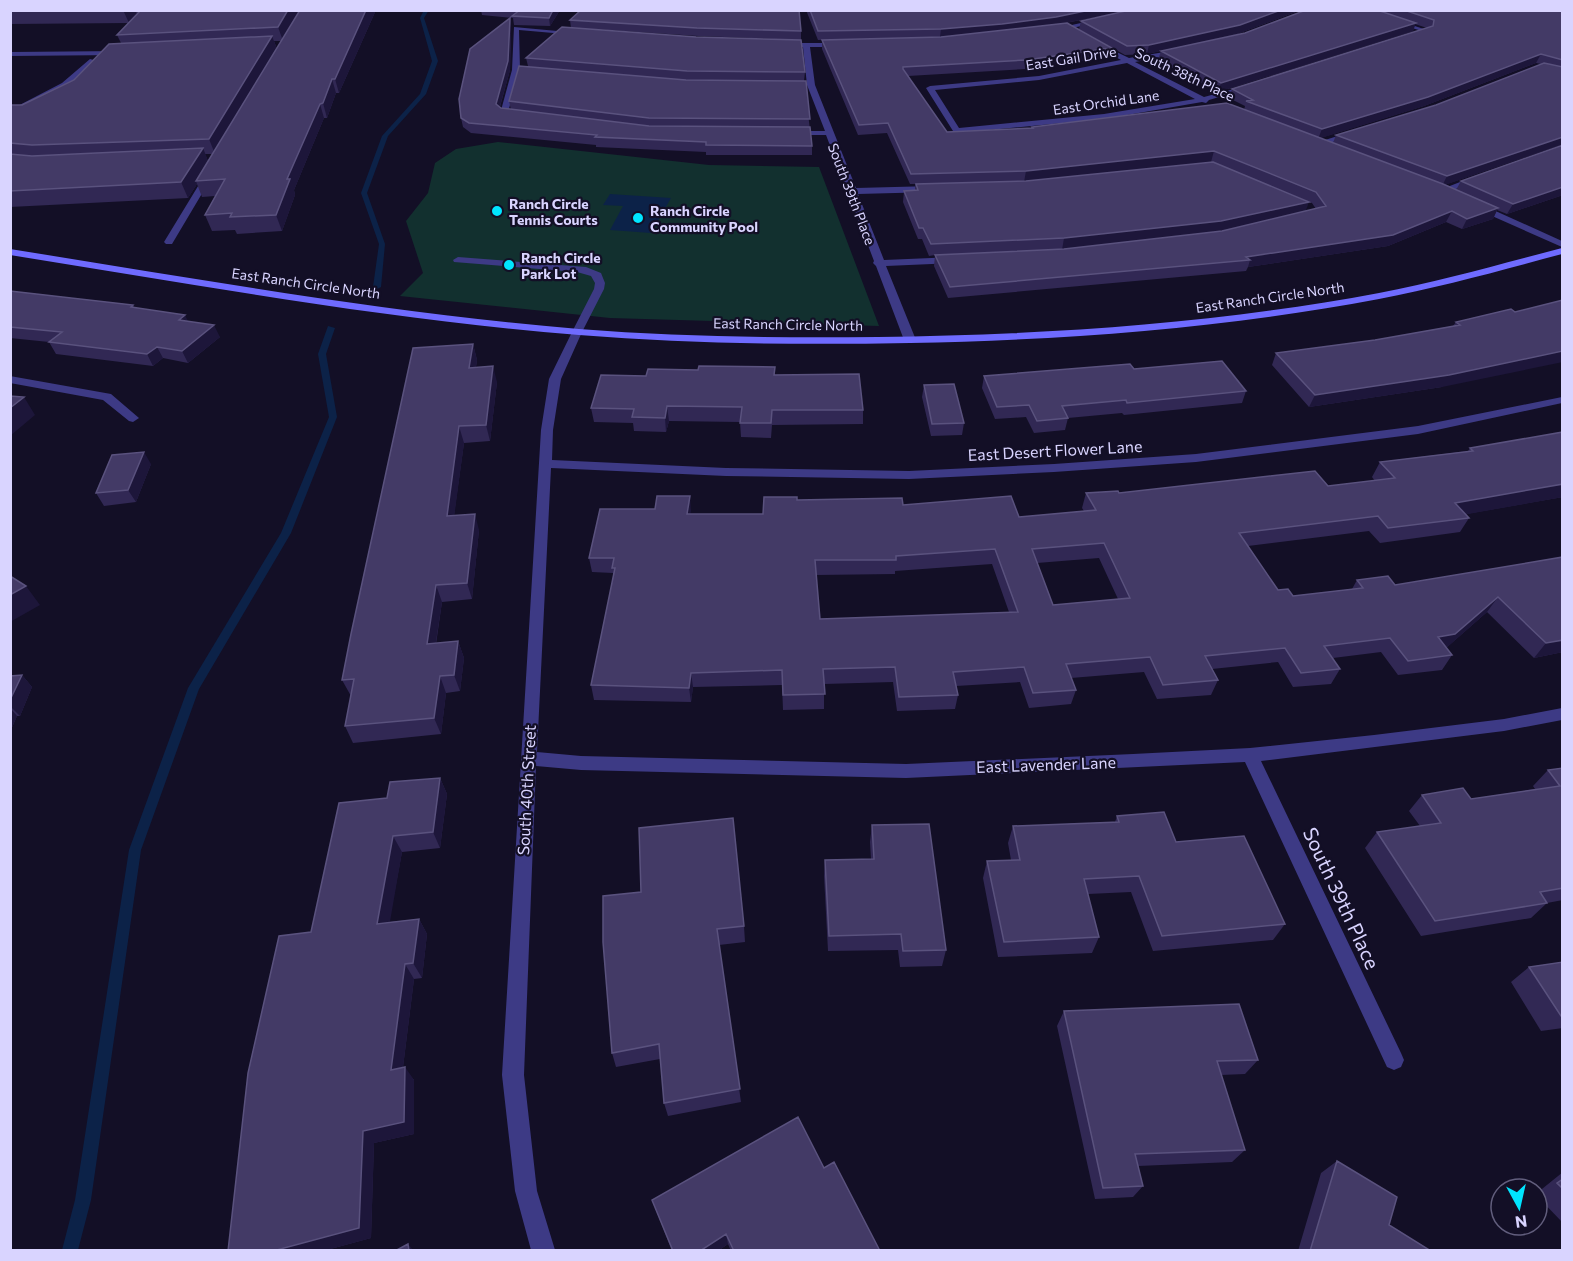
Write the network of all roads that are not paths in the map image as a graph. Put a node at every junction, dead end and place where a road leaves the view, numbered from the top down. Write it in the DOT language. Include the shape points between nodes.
graph roads {
  1 [pos="1357,10"];
  2 [pos="1112,19"];
  3 [pos="1066,27"];
  4 [pos="1045,31"];
  5 [pos="1077,33"];
  6 [pos="584,34"];
  7 [pos="1416,35"];
  8 [pos="1087,39"];
  9 [pos="770,44"];
  10 [pos="806,45"];
  11 [pos="848,45"];
  12 [pos="1184,50"];
  13 [pos="123,53"];
  14 [pos="10,54"];
  15 [pos="99,54"];
  16 [pos="1128,62"];
  17 [pos="516,70"];
  18 [pos="527,71"];
  19 [pos="1261,83"];
  20 [pos="800,84"];
  21 [pos="811,85"];
  22 [pos="1205,101"];
  23 [pos="1216,105"];
  24 [pos="10,113"];
  25 [pos="526,117"];
  26 [pos="1361,130"];
  27 [pos="957,131"];
  28 [pos="781,133"];
  29 [pos="829,133"];
  30 [pos="1305,140"];
  31 [pos="1316,144"];
  32 [pos="1327,148"];
  33 [pos="214,168"];
  34 [pos="1485,176"];
  35 [pos="1432,187"];
  36 [pos="944,189"];
  37 [pos="852,191"];
  38 [pos="1442,191"];
  39 [pos="1453,196"];
  40 [pos="1464,201"];
  41 [pos="170,242"];
  42 [pos="1563,244"];
  43 [pos="1563,251"];
  44 [pos="10,252"];
  45 [pos="970,259"];
  46 [pos="458,260"];
  47 [pos="878,263"];
  48 [pos="577,332"];
  49 [pos="910,340"];
  50 [pos="10,379"];
  51 [pos="1563,400"];
  52 [pos="133,417"];
  53 [pos="545,464"];
  54 [pos="1563,714"];
  55 [pos="1250,755"];
  56 [pos="528,758"];
  57 [pos="1394,1060"];
  58 [pos="543,1251"];
  1 -- 7 [label="street" via="1427,32"];
  2 -- 3 [label="street"];
  3 -- 4 [label="street"];
  3 -- 5 [label="street"];
  6 -- 17 [label="street" via="516,28"];
  8 -- 16 [label="street, South 38th Place"];
  9 -- 10 [label="street"];
  10 -- 11 [label="street"];
  10 -- 21 [label="street, South 39th Place"];
  12 -- 16 [label="street, East Gail Drive"];
  13 -- 15 [label="street"];
  14 -- 15 [label="street"];
  15 -- 24 [label="street" via="84,71 55,92"];
  16 -- 22 [label="street, South 38th Place"];
  16 -- 27 [label="street, East Gail Drive" via="1039,78 930,88"];
  17 -- 18 [label="street"];
  17 -- 25 [label="street" via="504,114"];
  19 -- 22 [label="street, East Orchid Lane"];
  20 -- 21 [label="street"];
  21 -- 29 [label="street, South 39th Place"];
  22 -- 23 [label="street, South 38th Place"];
  22 -- 27 [label="street, East Orchid Lane" via="1084,120"];
  26 -- 31 [label="street"];
  28 -- 29 [label="street"];
  29 -- 37 [label="street, South 39th Place"];
  30 -- 31 [label="street"];
  31 -- 32 [label="street"];
  33 -- 41 [label="street"];
  34 -- 38 [label="street"];
  35 -- 38 [label="street"];
  36 -- 37 [label="street"];
  37 -- 47 [label="street, South 39th Place"];
  38 -- 39 [label="street"];
  40 -- 42 [label="street"];
  43 -- 49 [label="street, East Ranch Circle North" via="1414,289 1290,310 1154,327"];
  44 -- 48 [label="street, East Ranch Circle North" via="316,300"];
  45 -- 47 [label="street"];
  46 -- 48 [label="street, South 40th Street" via="594,272 601,287"];
  47 -- 49 [label="street, South 39th Place"];
  48 -- 49 [label="street, East Ranch Circle North" via="754,340"];
  48 -- 53 [label="street, South 40th Street" via="555,379"];
  50 -- 52 [label="street" via="107,397"];
  51 -- 53 [label="street, East Desert Flower Lane" via="1418,430 1196,458 1054,468 909,475"];
  53 -- 56 [label="street, South 40th Street"];
  54 -- 55 [label="street, East Lavender Lane" via="1504,725"];
  55 -- 56 [label="street, East Lavender Lane" via="906,771 592,764"];
  55 -- 57 [label="street, South 39th Place"];
  56 -- 58 [label="street, South 40th Street" via="513,1075 526,1191"];
}
